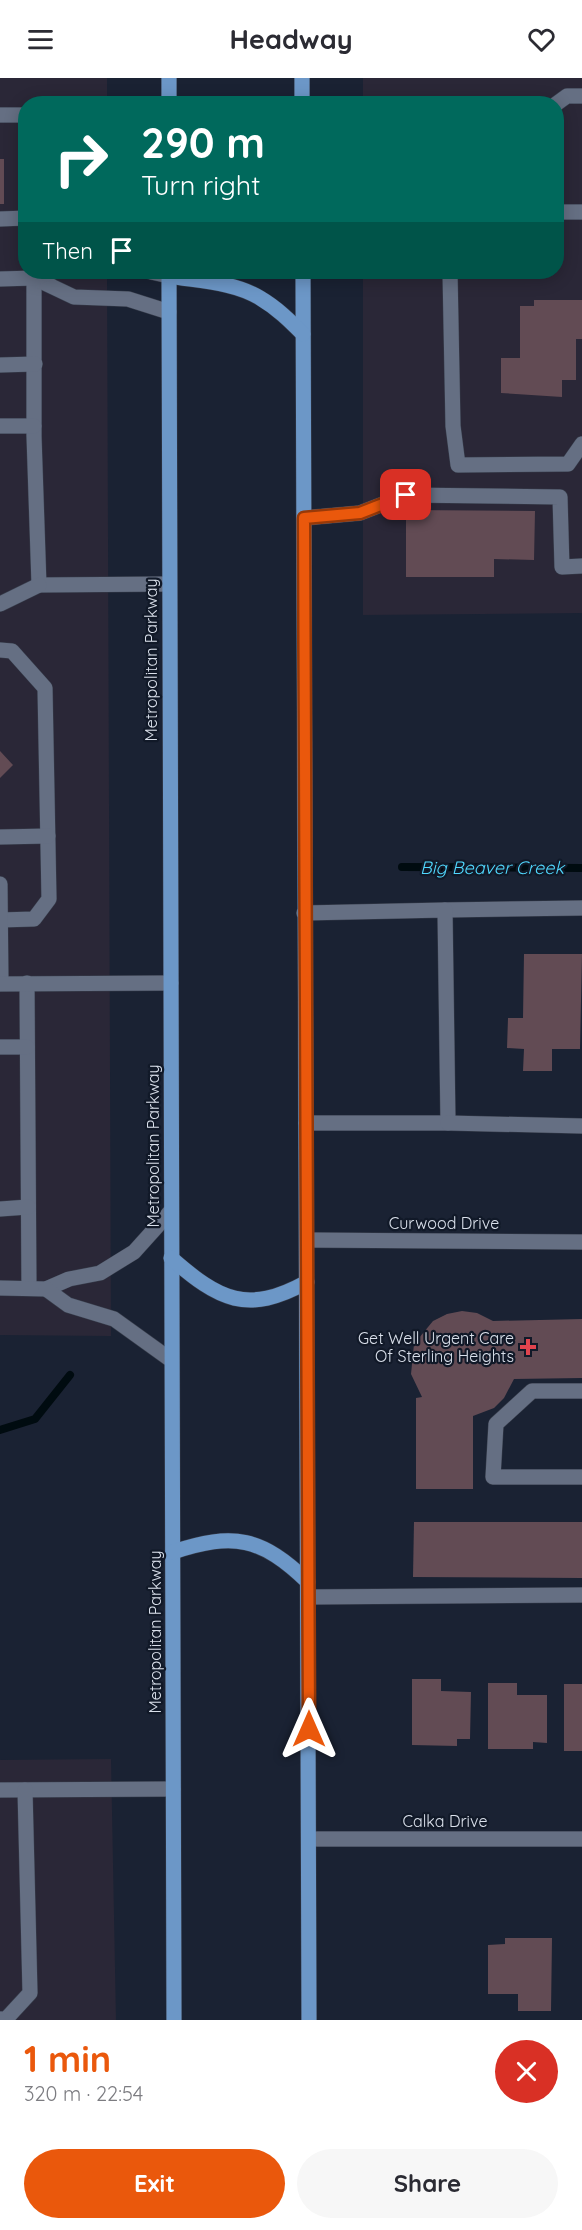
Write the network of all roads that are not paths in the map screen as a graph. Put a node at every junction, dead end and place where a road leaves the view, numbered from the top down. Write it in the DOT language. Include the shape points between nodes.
graph roads {
  1 [pos="169,78"];
  2 [pos="302,78"];
  3 [pos="169,96"];
  4 [pos="302,96"];
  5 [pos="582,96"];
  6 [pos="564,98"];
  7 [pos="0,115"];
  8 [pos="18,115"];
  9 [pos="564,212"];
  10 [pos="582,212"];
  11 [pos="18,218"];
  12 [pos="0,219"];
  13 [pos="18,277"];
  14 [pos="0,279"];
  15 [pos="34,279"];
  16 [pos="41,279"];
  17 [pos="169,279"];
  18 [pos="193,279"];
  19 [pos="303,279"];
  20 [pos="450,279"];
  21 [pos="169,312"];
  22 [pos="303,334"];
  23 [pos="35,364"];
  24 [pos="0,365"];
  25 [pos="0,426"];
  26 [pos="34,426"];
  27 [pos="582,444"];
  28 [pos="304,518"];
  29 [pos="582,566"];
  30 [pos="169,584"];
  31 [pos="39,585"];
  32 [pos="0,604"];
  33 [pos="0,651"];
  34 [pos="48,836"];
  35 [pos="0,837"];
  36 [pos="0,884"];
  37 [pos="582,908"];
  38 [pos="446,910"];
  39 [pos="304,913"];
  40 [pos="0,920"];
  41 [pos="1,983"];
  42 [pos="27,983"];
  43 [pos="171,983"];
  44 [pos="0,1047"];
  45 [pos="27,1047"];
  46 [pos="306,1123"];
  47 [pos="448,1123"];
  48 [pos="582,1126"];
  49 [pos="28,1207"];
  50 [pos="0,1209"];
  51 [pos="170,1212"];
  52 [pos="307,1240"];
  53 [pos="582,1242"];
  54 [pos="171,1258"];
  55 [pos="307,1282"];
  56 [pos="0,1288"];
  57 [pos="28,1288"];
  58 [pos="46,1289"];
  59 [pos="171,1360"];
  60 [pos="582,1391"];
  61 [pos="582,1477"];
  62 [pos="173,1552"];
  63 [pos="308,1589"];
  64 [pos="582,1595"];
  65 [pos="0,1790"];
  66 [pos="25,1790"];
  67 [pos="173,1790"];
  68 [pos="309,1839"];
  69 [pos="582,1839"];
  70 [pos="0,2019"];
  71 [pos="174,2020"];
  72 [pos="309,2020"];
  1 -- 3 [label="main road"];
  2 -- 4 [label="main road"];
  5 -- 6 [label="street"];
  7 -- 8 [label="street"];
  9 -- 10 [label="street"];
  11 -- 12 [label="street"];
  13 -- 14 [label="street"];
  15 -- 23 [label="street"];
  16 -- 21 [label="street" via="74,297 129,299"];
  17 -- 21 [label="main road, Metropolitan Parkway"];
  18 -- 22 [label="main road" via="259,297"];
  19 -- 22 [label="main road"];
  20 -- 27 [label="street" via="453,426 458,465 568,464"];
  21 -- 30 [label="main road, Metropolitan Parkway"];
  22 -- 28 [label="main road"];
  23 -- 24 [label="street"];
  23 -- 26 [label="street"];
  25 -- 26 [label="street"];
  26 -- 31 [label="street"];
  28 -- 29 [label="street" via="360,513 406,495 560,497 562,567"];
  28 -- 39 [label="main road"];
  30 -- 31 [label="street"];
  30 -- 43 [label="main road, Metropolitan Parkway"];
  31 -- 32 [label="street"];
  33 -- 34 [label="street" via="12,651 45,688"];
  34 -- 35 [label="street"];
  34 -- 40 [label="street" via="49,899 34,919"];
  36 -- 40 [label="street"];
  37 -- 38 [label="street"];
  38 -- 39 [label="street"];
  38 -- 47 [label="street"];
  39 -- 46 [label="main road"];
  40 -- 41 [label="street"];
  41 -- 42 [label="street"];
  42 -- 43 [label="street"];
  42 -- 45 [label="street"];
  43 -- 51 [label="main road, Metropolitan Parkway"];
  44 -- 45 [label="street"];
  45 -- 49 [label="street"];
  46 -- 47 [label="street"];
  46 -- 52 [label="main road"];
  47 -- 48 [label="street"];
  49 -- 50 [label="street"];
  49 -- 57 [label="street"];
  51 -- 54 [label="main road, Metropolitan Parkway"];
  51 -- 58 [label="street" via="134,1252 116,1265"];
  52 -- 53 [label="street, Curwood Drive"];
  52 -- 55 [label="main road"];
  54 -- 55 [label="main road" via="214,1291 239,1299 282,1296"];
  54 -- 59 [label="main road, Metropolitan Parkway"];
  55 -- 63 [label="main road"];
  56 -- 57 [label="street"];
  57 -- 58 [label="street"];
  58 -- 59 [label="street" via="68,1305 114,1318"];
  59 -- 62 [label="main road, Metropolitan Parkway"];
  60 -- 61 [label="street" via="532,1391 496,1424 493,1477"];
  62 -- 63 [label="main road" via="222,1539 246,1542 288,1563"];
  62 -- 67 [label="main road, Metropolitan Parkway"];
  63 -- 64 [label="street"];
  63 -- 68 [label="main road"];
  65 -- 66 [label="street"];
  66 -- 67 [label="street"];
  66 -- 70 [label="street" via="30,1993 6,2019"];
  67 -- 71 [label="main road, Metropolitan Parkway"];
  68 -- 69 [label="street, Calka Drive"];
  68 -- 72 [label="main road"];
}
